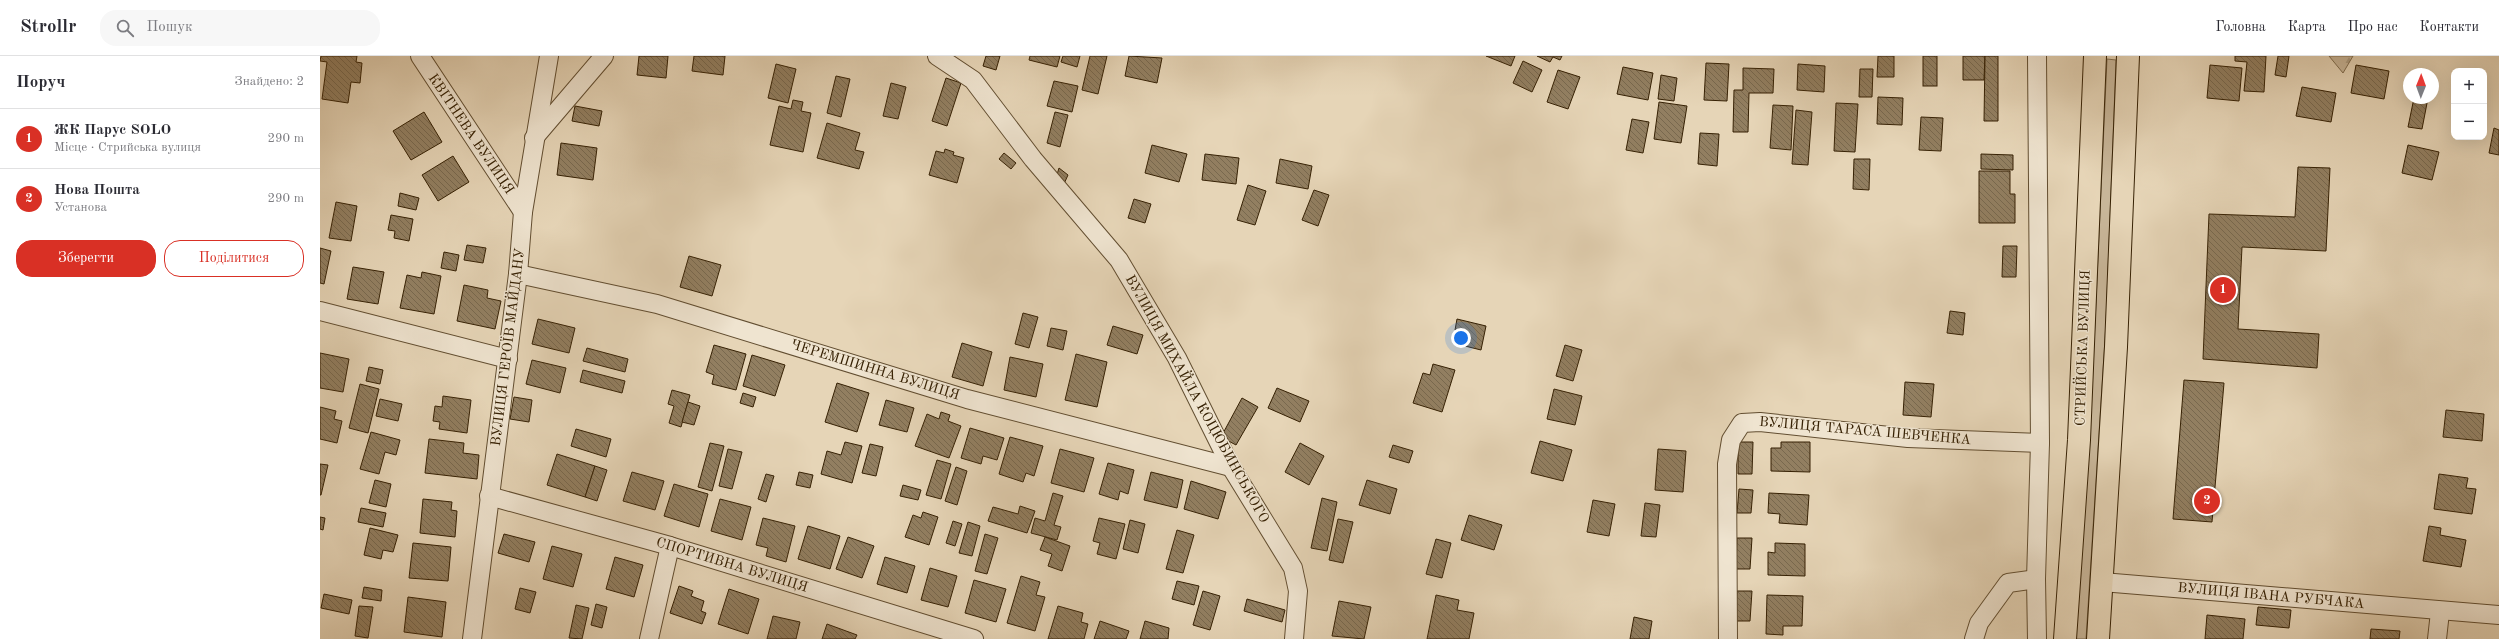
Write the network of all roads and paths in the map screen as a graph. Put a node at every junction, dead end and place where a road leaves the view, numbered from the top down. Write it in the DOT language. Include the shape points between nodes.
graph roads {
  1 [pos="420,56"];
  2 [pos="549,56"];
  3 [pos="604,56"];
  4 [pos="937,56"];
  5 [pos="2037,56"];
  6 [pos="2095,56"];
  7 [pos="2128,56"];
  8 [pos="534,138"];
  9 [pos="523,212"];
  10 [pos="518,274"];
  11 [pos="320,311"];
  12 [pos="508,358"];
  13 [pos="2040,444"];
  14 [pos="1231,467"];
  15 [pos="489,496"];
  16 [pos="670,546"];
  17 [pos="2036,579"];
  18 [pos="2102,582"];
  19 [pos="2440,612"];
  20 [pos="2499,615"];
  21 [pos="472,639"];
  22 [pos="649,639"];
  23 [pos="974,639"];
  24 [pos="1294,639"];
  25 [pos="1728,639"];
  26 [pos="1974,639"];
  27 [pos="2037,639"];
  28 [pos="2065,639"];
  29 [pos="2098,639"];
  30 [pos="2437,639"];
  1 -- 9 [label="street, КВІТНЕВА ВУЛИЦЯ"];
  2 -- 8 [label="street, ВУЛИЦЯ ГЕРОЇВ МАЙДАНУ"];
  3 -- 8 [label="street"];
  4 -- 14 [label="street, ВУЛИЦЯ МИХАЙЛА КОЦЮБИНСЬКОГО" via="973,80 1033,158 1119,260 1177,358"];
  5 -- 13 [label="street"];
  6 -- 28 [label="highway, СТРИЙСЬКА ВУЛИЦЯ" via="2079,440"];
  7 -- 18 [label="highway" via="2116,347"];
  8 -- 9 [label="street, ВУЛИЦЯ ГЕРОЇВ МАЙДАНУ"];
  9 -- 10 [label="street, ВУЛИЦЯ ГЕРОЇВ МАЙДАНУ"];
  10 -- 12 [label="street, ВУЛИЦЯ ГЕРОЇВ МАЙДАНУ"];
  10 -- 14 [label="street, ЧЕРЕМШИННА ВУЛИЦЯ" via="657,304 967,398"];
  11 -- 12 [label="street"];
  12 -- 15 [label="street, ВУЛИЦЯ ГЕРОЇВ МАЙДАНУ"];
  13 -- 17 [label="street"];
  13 -- 25 [label="street, ВУЛИЦЯ ТАРАСА ШЕВЧЕНКА" via="1908,438 1742,422 1731,440 1727,464"];
  14 -- 24 [label="street, ВУЛИЦЯ МИХАЙЛА КОЦЮБИНСЬКОГО" via="1293,568 1298,590"];
  15 -- 16 [label="street, СПОРТИВНА ВУЛИЦЯ"];
  15 -- 21 [label="street, ВУЛИЦЯ ГЕРОЇВ МАЙДАНУ"];
  16 -- 22 [label="street"];
  16 -- 23 [label="street, СПОРТИВНА ВУЛИЦЯ"];
  17 -- 26 [label="street" via="2008,583 1979,623"];
  17 -- 27 [label="street"];
  18 -- 19 [label="street, ВУЛИЦЯ ІВАНА РУБЧАКА" via="2152,584"];
  18 -- 29 [label="highway"];
  19 -- 20 [label="street, ВУЛИЦЯ ІВАНА РУБЧАКА"];
  19 -- 30 [label="street"];
}
